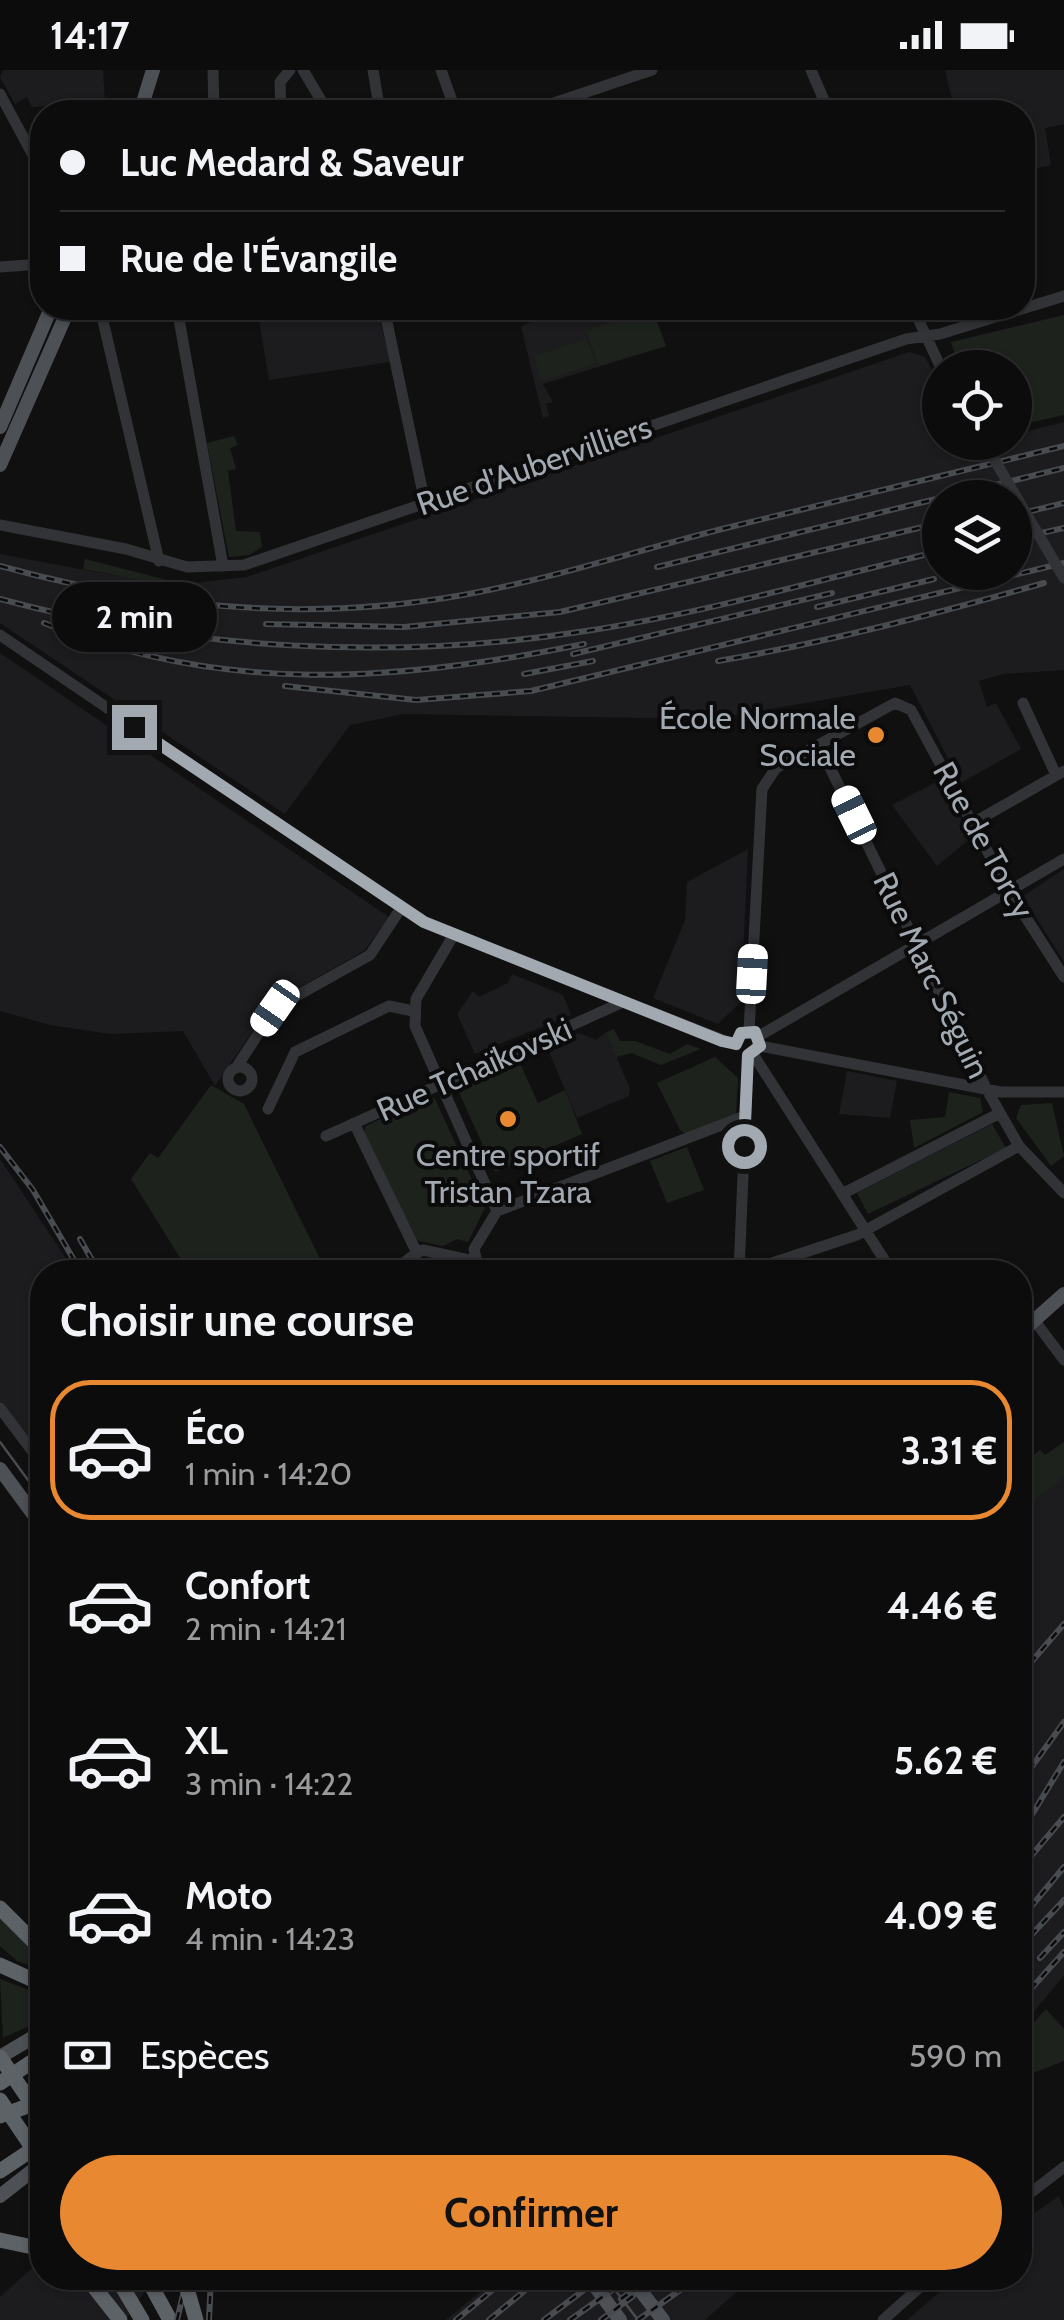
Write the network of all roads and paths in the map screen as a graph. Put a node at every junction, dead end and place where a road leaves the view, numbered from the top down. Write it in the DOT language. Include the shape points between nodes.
graph roads {
  1 [pos="153,70"];
  2 [pos="214,70"];
  3 [pos="290,70"];
  4 [pos="303,70"];
  5 [pos="374,70"];
  6 [pos="441,70"];
  7 [pos="652,70"];
  8 [pos="811,70"];
  9 [pos="0,94"];
  10 [pos="147,100"];
  11 [pos="214,100"];
  12 [pos="281,100"];
  13 [pos="321,100"];
  14 [pos="378,100"];
  15 [pos="452,100"];
  16 [pos="562,100"];
  17 [pos="823,100"];
  18 [pos="30,150"];
  19 [pos="30,265"];
  20 [pos="0,266"];
  21 [pos="1064,296"];
  22 [pos="1035,304"];
  23 [pos="46,320"];
  24 [pos="64,320"];
  25 [pos="103,320"];
  26 [pos="178,320"];
  27 [pos="387,320"];
  28 [pos="919,320"];
  29 [pos="978,320"];
  30 [pos="925,335"];
  31 [pos="932,350"];
  32 [pos="0,427"];
  33 [pos="995,460"];
  34 [pos="0,465"];
  35 [pos="425,503"];
  36 [pos="0,525"];
  37 [pos="159,562"];
  38 [pos="223,566"];
  39 [pos="1064,578"];
  40 [pos="0,635"];
  41 [pos="1023,703"];
  42 [pos="819,745"];
  43 [pos="1060,773"];
  44 [pos="974,824"];
  45 [pos="1064,859"];
  46 [pos="1009,891"];
  47 [pos="401,908"];
  48 [pos="453,936"];
  49 [pos="916,944"];
  50 [pos="1064,977"];
  51 [pos="623,1002"];
  52 [pos="413,1011"];
  53 [pos="736,1044"];
  54 [pos="754,1044"];
  55 [pos="236,1068"];
  56 [pos="441,1081"];
  57 [pos="987,1090"];
  58 [pos="1064,1092"];
  59 [pos="268,1109"];
  60 [pos="1000,1113"];
  61 [pos="746,1116"];
  62 [pos="354,1123"];
  63 [pos="326,1136"];
  64 [pos="1020,1146"];
  65 [pos="1064,1193"];
  66 [pos="842,1194"];
  67 [pos="498,1211"];
  68 [pos="864,1228"];
  69 [pos="417,1253"];
  70 [pos="408,1260"];
  71 [pos="455,1260"];
  72 [pos="476,1260"];
  73 [pos="742,1260"];
  74 [pos="779,1260"];
  75 [pos="884,1260"];
  76 [pos="1064,1294"];
  77 [pos="1034,1320"];
  78 [pos="1064,1360"];
  79 [pos="0,1408"];
  80 [pos="30,1448"];
  81 [pos="0,1469"];
  82 [pos="30,1510"];
  83 [pos="0,1908"];
  84 [pos="30,1938"];
  85 [pos="0,1964"];
  86 [pos="30,1978"];
  87 [pos="30,2039"];
  88 [pos="0,2057"];
  89 [pos="30,2063"];
  90 [pos="0,2083"];
  91 [pos="0,2100"];
  92 [pos="30,2102"];
  93 [pos="30,2104"];
  94 [pos="0,2116"];
  95 [pos="30,2142"];
  96 [pos="30,2145"];
  97 [pos="30,2151"];
  98 [pos="1064,2167"];
  99 [pos="4,2168"];
  100 [pos="30,2172"];
  101 [pos="1032,2192"];
  102 [pos="0,2195"];
  103 [pos="0,2240"];
  104 [pos="30,2246"];
  105 [pos="97,2290"];
  106 [pos="125,2290"];
  107 [pos="154,2290"];
  108 [pos="187,2290"];
  109 [pos="598,2290"];
  110 [pos="607,2290"];
  111 [pos="630,2290"];
  112 [pos="640,2290"];
  113 [pos="916,2290"];
  114 [pos="120,2320"];
  115 [pos="142,2320"];
  116 [pos="170,2320"];
  117 [pos="196,2320"];
  118 [pos="620,2320"];
  119 [pos="630,2320"];
  120 [pos="652,2320"];
  121 [pos="662,2320"];
  122 [pos="882,2320"];
  1 -- 10 [label="main road"];
  2 -- 11 [label="street"];
  3 -- 12 [label="street" via="280,82"];
  4 -- 13 [label="street"];
  5 -- 14 [label="street"];
  6 -- 15 [label="street"];
  7 -- 16 [label="street"];
  8 -- 17 [label="street"];
  9 -- 18 [label="street"];
  19 -- 20 [label="street"];
  21 -- 22 [label="street, Rue d'Aubervilliers"];
  23 -- 32 [label="main road"];
  24 -- 34 [label="main road"];
  25 -- 37 [label="street"];
  26 -- 38 [label="street"];
  27 -- 35 [label="street"];
  28 -- 30 [label="street"];
  29 -- 30 [label="street, Rue d'Aubervilliers"];
  30 -- 31 [label="street"];
  30 -- 35 [label="street, Rue d'Aubervilliers"];
  33 -- 39 [label="street, bridge"];
  35 -- 38 [label="street, Rue d'Aubervilliers" via="244,565"];
  36 -- 37 [label="street, Rue d'Aubervilliers" via="126,549"];
  37 -- 38 [label="street, Rue d'Aubervilliers"];
  40 -- 47 [label="street"];
  41 -- 43 [label="street"];
  42 -- 44 [label="street, Rue de Torcy" via="896,702 904,704"];
  42 -- 49 [label="street, Rue Marc Séguin"];
  42 -- 54 [label="street" via="776,768 761,792"];
  43 -- 44 [label="street"];
  44 -- 46 [label="street, Rue de Torcy"];
  45 -- 46 [label="street"];
  46 -- 49 [label="street"];
  46 -- 50 [label="street, Rue de Torcy"];
  47 -- 48 [label="street"];
  47 -- 55 [label="street" via="370,955 275,1008"];
  48 -- 51 [label="street"];
  48 -- 52 [label="street"];
  49 -- 54 [label="street"];
  49 -- 57 [label="street, Rue Marc Séguin"];
  51 -- 53 [label="street"];
  51 -- 56 [label="street, Rue Tchaïkovski"];
  52 -- 56 [label="street"];
  52 -- 59 [label="street" via="389,1006 295,1052"];
  53 -- 54 [label="street"];
  53 -- 54 [label="street" via="741,1033"];
  54 -- 57 [label="street"];
  54 -- 61 [label="street"];
  54 -- 66 [label="street"];
  56 -- 62 [label="street, Rue Tchaïkovski"];
  56 -- 67 [label="street"];
  57 -- 58 [label="street" via="1025,1096"];
  57 -- 60 [label="street, Rue Marc Séguin"];
  60 -- 64 [label="street, Rue Marc Séguin"];
  60 -- 66 [label="street"];
  61 -- 67 [label="street"];
  61 -- 73 [label="street"];
  62 -- 63 [label="street, Rue Tchaïkovski"];
  62 -- 69 [label="street"];
  64 -- 65 [label="street, Rue Marc Séguin"];
  64 -- 68 [label="street"];
  66 -- 68 [label="street"];
  67 -- 72 [label="street" via="474,1249"];
  68 -- 74 [label="street"];
  68 -- 75 [label="street"];
  69 -- 70 [label="street"];
  69 -- 71 [label="street"];
  76 -- 77 [label="main road"];
  77 -- 78 [label="street"];
  79 -- 80 [label="street"];
  81 -- 82 [label="main road"];
  83 -- 84 [label="highway"];
  85 -- 86 [label="highway"];
  87 -- 88 [label="main road"];
  88 -- 92 [label="highway, bridge"];
  89 -- 90 [label="highway"];
  91 -- 96 [label="highway, bridge"];
  93 -- 94 [label="highway"];
  95 -- 99 [label="highway"];
  97 -- 99 [label="highway"];
  98 -- 101 [label="street"];
  100 -- 102 [label="main road"];
  103 -- 104 [label="highway"];
  105 -- 114 [label="highway"];
  106 -- 115 [label="highway"];
  107 -- 116 [label="highway"];
  108 -- 117 [label="highway, bridge"];
  109 -- 118 [label="main road"];
  110 -- 119 [label="main road"];
  111 -- 120 [label="main road"];
  112 -- 121 [label="main road"];
  113 -- 122 [label="street"];
}
